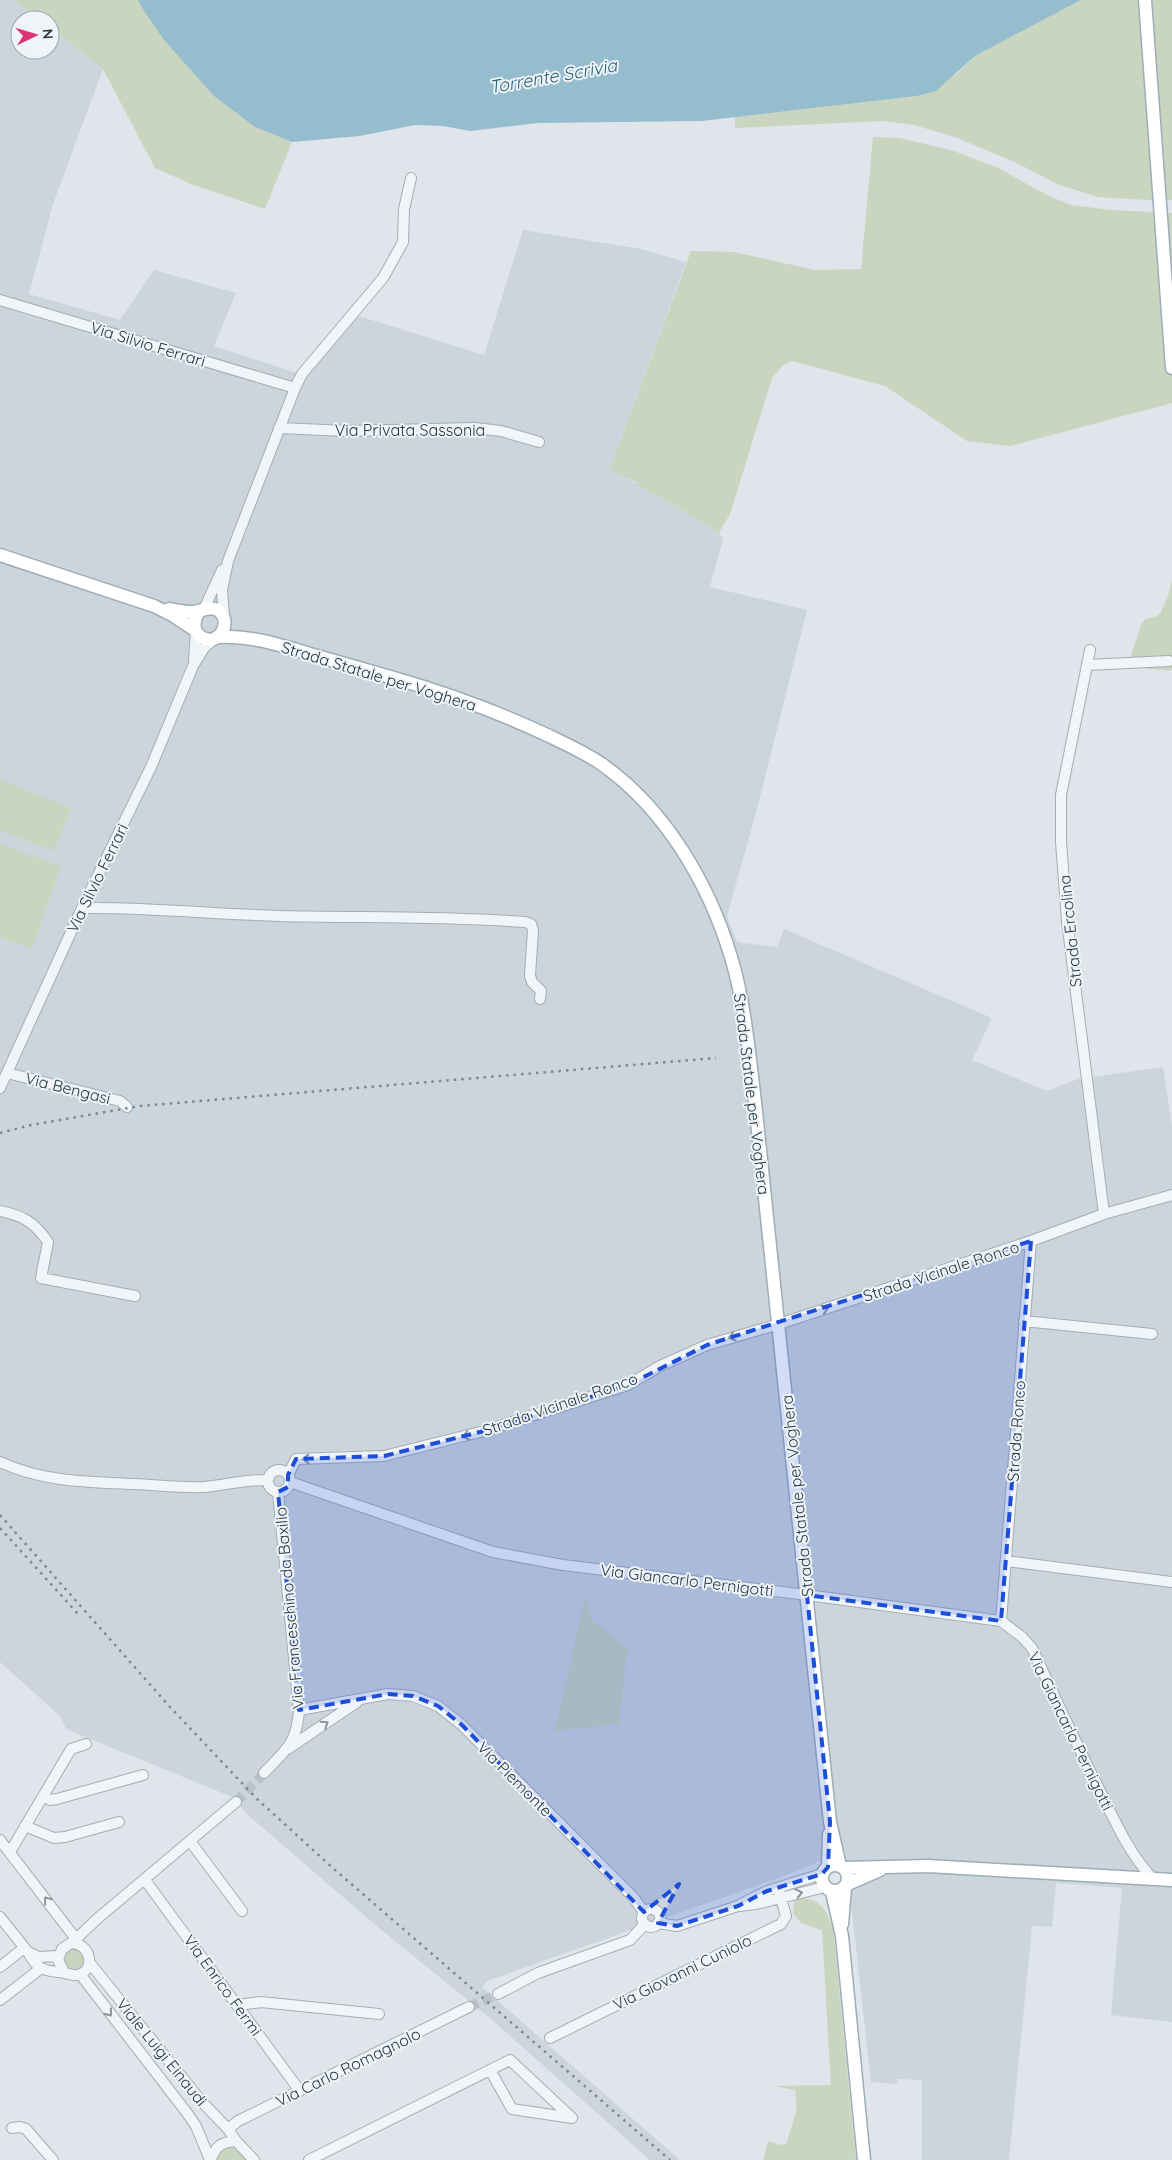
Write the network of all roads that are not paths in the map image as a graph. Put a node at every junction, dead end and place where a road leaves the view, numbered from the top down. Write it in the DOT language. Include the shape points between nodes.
graph roads {
  1 [pos="1144,0"];
  2 [pos="412,178"];
  3 [pos="0,300"];
  4 [pos="1172,368"];
  5 [pos="295,388"];
  6 [pos="279,428"];
  7 [pos="539,442"];
  8 [pos="0,555"];
  9 [pos="228,561"];
  10 [pos="154,606"];
  11 [pos="202,610"];
  12 [pos="224,619"];
  13 [pos="195,630"];
  14 [pos="216,638"];
  15 [pos="267,641"];
  16 [pos="1090,650"];
  17 [pos="1170,661"];
  18 [pos="1087,665"];
  19 [pos="193,666"];
  20 [pos="82,908"];
  21 [pos="540,999"];
  22 [pos="7,1072"];
  23 [pos="0,1088"];
  24 [pos="127,1107"];
  25 [pos="1172,1195"];
  26 [pos="0,1212"];
  27 [pos="1104,1214"];
  28 [pos="1031,1241"];
  29 [pos="135,1296"];
  30 [pos="1024,1322"];
  31 [pos="779,1324"];
  32 [pos="1152,1334"];
  33 [pos="0,1462"];
  34 [pos="289,1479"];
  35 [pos="268,1480"];
  36 [pos="278,1492"];
  37 [pos="1006,1561"];
  38 [pos="1172,1582"];
  39 [pos="807,1595"];
  40 [pos="1001,1621"];
  41 [pos="361,1700"];
  42 [pos="299,1710"];
  43 [pos="86,1744"];
  44 [pos="289,1748"];
  45 [pos="264,1773"];
  46 [pos="143,1775"];
  47 [pos="43,1796"];
  48 [pos="236,1802"];
  49 [pos="119,1822"];
  50 [pos="25,1826"];
  51 [pos="0,1840"];
  52 [pos="190,1841"];
  53 [pos="10,1852"];
  54 [pos="885,1868"];
  55 [pos="832,1876"];
  56 [pos="145,1880"];
  57 [pos="1154,1880"];
  58 [pos="1172,1880"];
  59 [pos="846,1886"];
  60 [pos="779,1893"];
  61 [pos="242,1911"];
  62 [pos="644,1912"];
  63 [pos="59,1915"];
  64 [pos="0,1917"];
  65 [pos="658,1923"];
  66 [pos="645,1924"];
  67 [pos="90,1926"];
  68 [pos="842,1936"];
  69 [pos="76,1941"];
  70 [pos="26,1950"];
  71 [pos="58,1956"];
  72 [pos="89,1962"];
  73 [pos="0,1967"];
  74 [pos="40,1969"];
  75 [pos="64,1972"];
  76 [pos="80,1974"];
  77 [pos="498,1994"];
  78 [pos="0,2000"];
  79 [pos="238,2005"];
  80 [pos="469,2007"];
  81 [pos="379,2014"];
  82 [pos="550,2038"];
  83 [pos="490,2070"];
  84 [pos="300,2090"];
  85 [pos="202,2102"];
  86 [pos="187,2113"];
  87 [pos="12,2128"];
  88 [pos="228,2128"];
  89 [pos="236,2141"];
  90 [pos="52,2160"];
  91 [pos="211,2160"];
  92 [pos="254,2160"];
  93 [pos="308,2160"];
  94 [pos="864,2160"];
  1 -- 4 [label="main road"];
  2 -- 5 [label="street" via="404,209 403,242 383,278 302,374"];
  3 -- 5 [label="street, Via Silvio Ferrari"];
  5 -- 6 [label="street"];
  6 -- 7 [label="street, Via Privata Sassonia" via="347,431 475,428 501,431"];
  6 -- 9 [label="street"];
  8 -- 10 [label="main road, Strada Statale per Voghera"];
  9 -- 11 [label="street"];
  9 -- 12 [label="street" via="222,590"];
  10 -- 11 [label="main road, Strada Statale per Voghera" via="186,612"];
  10 -- 13 [label="main road, Strada Statale per Voghera"];
  11 -- 12 [label="main road, Strada Statale per Voghera" via="214,609"];
  11 -- 13 [label="main road" via="194,621"];
  12 -- 14 [label="main road" via="224,630"];
  12 -- 15 [label="main road, Strada Statale per Voghera"];
  13 -- 14 [label="main road, Strada Statale per Voghera" via="203,638"];
  13 -- 19 [label="street, Via Silvio Ferrari"];
  14 -- 15 [label="main road, Strada Statale per Voghera" via="238,636"];
  14 -- 19 [label="street, Via Silvio Ferrari" via="204,648"];
  15 -- 31 [label="main road, Strada Statale per Voghera" via="429,688 549,736 594,759 621,779 639,795 666,829 712,902 732,958 755,1102"];
  16 -- 18 [label="street, Strada Ercolina"];
  17 -- 18 [label="street"];
  18 -- 27 [label="street, Strada Ercolina" via="1061,796 1061,842 1068,930"];
  19 -- 20 [label="street, Via Silvio Ferrari" via="151,767"];
  20 -- 21 [label="street" via="525,922 532,924 530,976 532,982 540,987"];
  20 -- 22 [label="street, Via Silvio Ferrari"];
  22 -- 23 [label="street, Via Silvio Ferrari"];
  22 -- 24 [label="street, Via Bengasi" via="120,1101"];
  25 -- 27 [label="street, Strada Vicinale Ronco"];
  26 -- 29 [label="street" via="15,1214 36,1225 48,1242 42,1278"];
  27 -- 28 [label="street, Strada Vicinale Ronco"];
  28 -- 30 [label="street, Strada Ronco"];
  31 -- 28 [label="street, Strada Vicinale Ronco, one-way"];
  30 -- 32 [label="street"];
  30 -- 37 [label="street, Strada Ronco"];
  31 -- 34 [label="street, Strada Vicinale Ronco, one-way" via="706,1345 628,1385 484,1431 384,1456 296,1459"];
  31 -- 39 [label="main road, Strada Statale per Voghera"];
  33 -- 35 [label="street" via="19,1471 48,1478 106,1483 204,1487 252,1479"];
  34 -- 35 [label="street" via="278,1470"];
  34 -- 36 [label="street" via="285,1490"];
  34 -- 39 [label="street, Via Giancarlo Pernigotti" via="493,1552 564,1565"];
  35 -- 36 [label="street" via="271,1488"];
  36 -- 42 [label="street, Via Franceschino da Baxilio"];
  37 -- 38 [label="street"];
  37 -- 40 [label="street, Strada Ronco"];
  39 -- 40 [label="street, Via Giancarlo Pernigotti"];
  39 -- 55 [label="main road, Strada Statale per Voghera" via="830,1822"];
  40 -- 57 [label="street, Via Giancarlo Pernigotti" via="1032,1648 1128,1848"];
  41 -- 42 [label="street, Via Piemonte"];
  44 -- 41 [label="street, Via Piemonte, one-way"];
  41 -- 62 [label="street, Via Piemonte" via="388,1694 413,1696 438,1706 462,1725 633,1897"];
  42 -- 44 [label="street, Via Franceschino da Baxilio" via="298,1724"];
  43 -- 47 [label="street" via="71,1749"];
  44 -- 45 [label="street, Via Franceschino da Baxilio"];
  46 -- 47 [label="street" via="57,1799"];
  47 -- 50 [label="street"];
  48 -- 52 [label="street"];
  49 -- 50 [label="street" via="59,1838"];
  50 -- 53 [label="street"];
  51 -- 53 [label="street"];
  52 -- 56 [label="street"];
  52 -- 61 [label="street"];
  63 -- 53 [label="street, one-way"];
  54 -- 55 [label="main road"];
  54 -- 57 [label="main road" via="928,1866"];
  54 -- 59 [label="main road"];
  55 -- 59 [label="main road, Strada Statale per Voghera" via="848,1876"];
  55 -- 59 [label="main road" via="837,1892"];
  55 -- 60 [label="street"];
  55 -- 68 [label="main road, Strada Statale per Voghera"];
  56 -- 67 [label="street"];
  56 -- 79 [label="street, Via Enrico Fermi"];
  57 -- 58 [label="main road"];
  59 -- 68 [label="main road, Strada Statale per Voghera"];
  60 -- 65 [label="street" via="676,1926"];
  60 -- 82 [label="street, Via Giovanni Cuniolo" via="786,1916 781,1924"];
  62 -- 65 [label="street, Via Piemonte" via="656,1911 660,1916"];
  62 -- 66 [label="street"];
  63 -- 67 [label="street" via="74,1926"];
  63 -- 69 [label="street"];
  64 -- 70 [label="street"];
  65 -- 66 [label="street" via="650,1927"];
  66 -- 77 [label="street" via="630,1940 538,1973"];
  67 -- 69 [label="street"];
  68 -- 94 [label="main road, Strada Statale per Voghera"];
  69 -- 71 [label="street" via="64,1946"];
  69 -- 72 [label="street" via="86,1949"];
  70 -- 71 [label="street" via="38,1957"];
  70 -- 73 [label="street"];
  70 -- 74 [label="street"];
  71 -- 75 [label="street"];
  72 -- 76 [label="street"];
  72 -- 85 [label="street, Viale Luigi Einaudi"];
  74 -- 75 [label="street"];
  74 -- 78 [label="street"];
  75 -- 76 [label="street"];
  76 -- 86 [label="street, Viale Luigi Einaudi, one-way"];
  79 -- 81 [label="street" via="261,2002"];
  79 -- 84 [label="street, Via Enrico Fermi"];
  80 -- 84 [label="street, Via Carlo Romagnolo"];
  83 -- 83 [label="street" via="510,2060 572,2118 512,2109"];
  83 -- 93 [label="street"];
  84 -- 88 [label="street, Via Carlo Romagnolo"];
  85 -- 86 [label="street" via="192,2104"];
  85 -- 88 [label="street, Viale Luigi Einaudi"];
  86 -- 91 [label="street, Viale Luigi Einaudi"];
  87 -- 90 [label="street" via="26,2129"];
  88 -- 89 [label="street, Viale Luigi Einaudi"];
  89 -- 91 [label="street" via="218,2146"];
  89 -- 92 [label="street, Viale Luigi Einaudi"];
}
